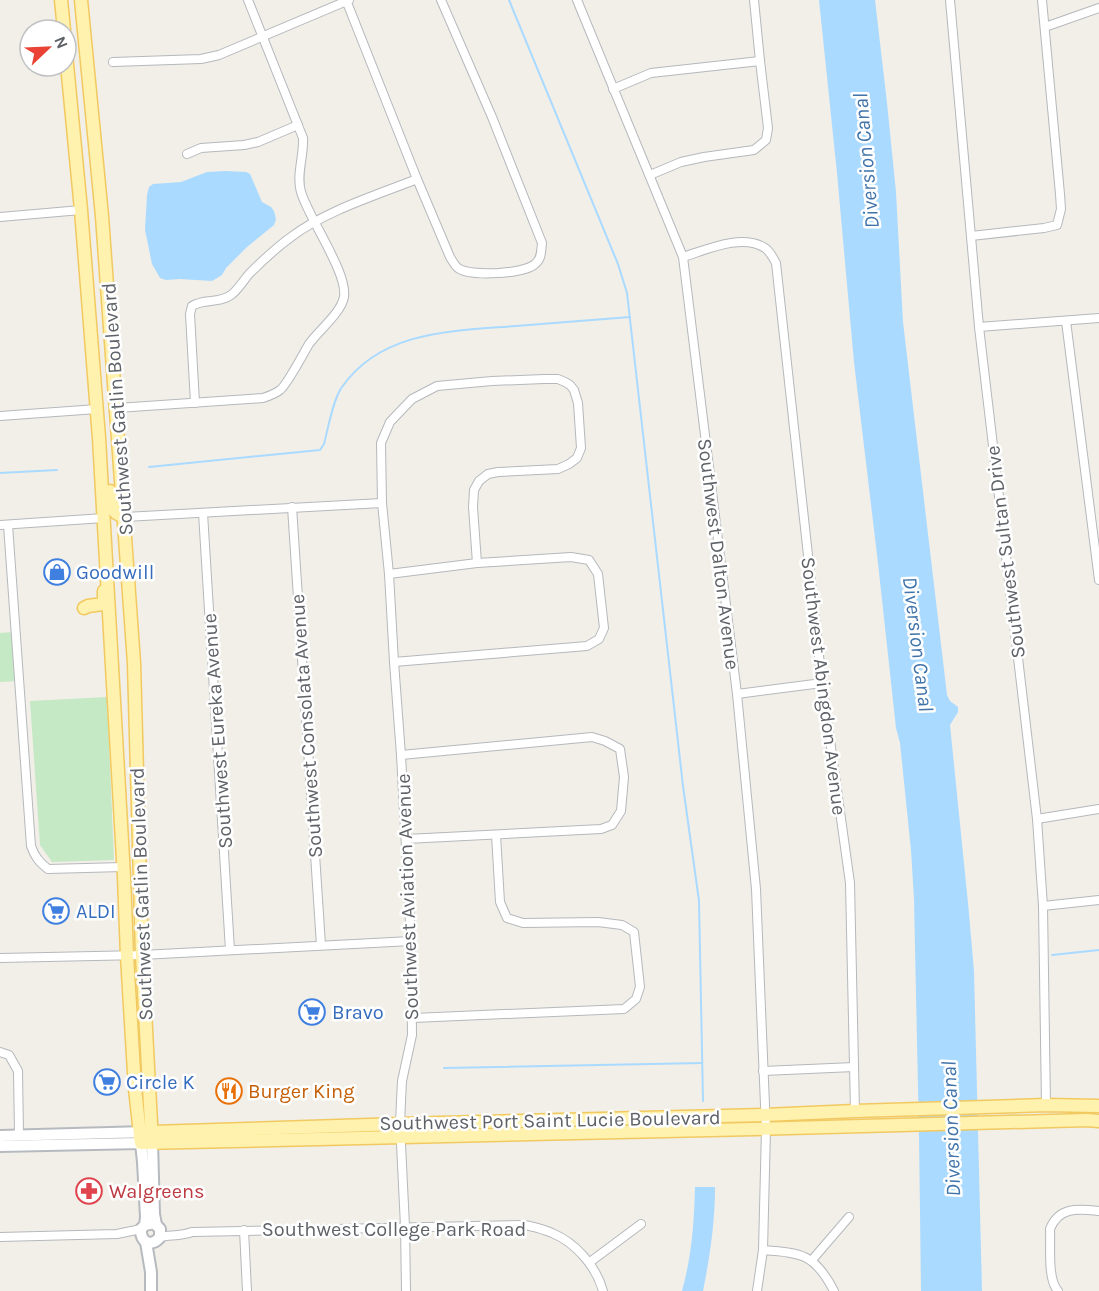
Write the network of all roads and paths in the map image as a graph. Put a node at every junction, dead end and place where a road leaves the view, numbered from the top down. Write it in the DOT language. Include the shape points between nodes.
graph roads {
  1 [pos="61,0"];
  2 [pos="81,0"];
  3 [pos="248,0"];
  4 [pos="347,0"];
  5 [pos="441,0"];
  6 [pos="754,0"];
  7 [pos="950,0"];
  8 [pos="1042,0"];
  9 [pos="580,1"];
  10 [pos="1099,8"];
  11 [pos="63,18"];
  12 [pos="1045,27"];
  13 [pos="262,38"];
  14 [pos="760,61"];
  15 [pos="113,62"];
  16 [pos="68,78"];
  17 [pos="613,89"];
  18 [pos="298,126"];
  19 [pos="188,154"];
  20 [pos="650,175"];
  21 [pos="417,179"];
  22 [pos="81,210"];
  23 [pos="0,218"];
  24 [pos="313,222"];
  25 [pos="971,236"];
  26 [pos="682,257"];
  27 [pos="1099,318"];
  28 [pos="1066,321"];
  29 [pos="978,327"];
  30 [pos="195,403"];
  31 [pos="117,408"];
  32 [pos="97,410"];
  33 [pos="0,416"];
  34 [pos="99,438"];
  35 [pos="382,503"];
  36 [pos="292,507"];
  37 [pos="203,513"];
  38 [pos="125,517"];
  39 [pos="104,518"];
  40 [pos="4,525"];
  41 [pos="105,539"];
  42 [pos="477,563"];
  43 [pos="389,574"];
  44 [pos="1099,580"];
  45 [pos="130,590"];
  46 [pos="109,616"];
  47 [pos="394,662"];
  48 [pos="822,683"];
  49 [pos="737,693"];
  50 [pos="401,755"];
  51 [pos="1099,809"];
  52 [pos="1036,819"];
  53 [pos="496,835"];
  54 [pos="406,839"];
  55 [pos="123,867"];
  56 [pos="1099,900"];
  57 [pos="1043,906"];
  58 [pos="411,940"];
  59 [pos="321,945"];
  60 [pos="230,950"];
  61 [pos="142,955"];
  62 [pos="127,956"];
  63 [pos="0,958"];
  64 [pos="413,1018"];
  65 [pos="0,1052"];
  66 [pos="854,1067"];
  67 [pos="763,1071"];
  68 [pos="1046,1105"];
  69 [pos="1099,1106"];
  70 [pos="855,1111"];
  71 [pos="764,1115"];
  72 [pos="1099,1121"];
  73 [pos="766,1129"];
  74 [pos="401,1130"];
  75 [pos="19,1135"];
  76 [pos="0,1136"];
  77 [pos="146,1138"];
  78 [pos="0,1146"];
  79 [pos="1099,1211"];
  80 [pos="849,1217"];
  81 [pos="641,1224"];
  82 [pos="405,1226"];
  83 [pos="244,1230"];
  84 [pos="151,1233"];
  85 [pos="0,1237"];
  86 [pos="764,1250"];
  87 [pos="812,1260"];
  88 [pos="590,1262"];
  89 [pos="151,1291"];
  90 [pos="247,1291"];
  91 [pos="406,1291"];
  92 [pos="603,1291"];
  93 [pos="757,1291"];
  94 [pos="834,1291"];
  95 [pos="1058,1291"];
  1 -- 11 [label="main road"];
  2 -- 31 [label="main road, Southwest Gatlin Boulevard"];
  3 -- 13 [label="street"];
  4 -- 13 [label="street"];
  4 -- 21 [label="street"];
  5 -- 21 [label="street" via="542,243 540,259 525,270 504,273 472,274 458,268"];
  6 -- 14 [label="street"];
  7 -- 25 [label="street, Southwest Sultan Drive"];
  8 -- 12 [label="street"];
  9 -- 17 [label="street, Southwest Dalton Avenue"];
  10 -- 12 [label="street"];
  12 -- 25 [label="street" via="1061,201 1057,225"];
  13 -- 15 [label="street" via="219,56 201,59"];
  13 -- 18 [label="street"];
  14 -- 17 [label="street" via="651,73"];
  14 -- 20 [label="street" via="766,140 754,150 681,162"];
  16 -- 22 [label="main road, Southwest Gatlin Boulevard"];
  17 -- 20 [label="street, Southwest Dalton Avenue"];
  18 -- 19 [label="street" via="254,143 201,148"];
  18 -- 24 [label="street" via="303,138 299,181"];
  20 -- 26 [label="street, Southwest Dalton Avenue"];
  21 -- 24 [label="street"];
  22 -- 23 [label="street"];
  22 -- 32 [label="main road, Southwest Gatlin Boulevard"];
  24 -- 30 [label="street" via="270,254 233,294 192,306"];
  24 -- 30 [label="street" via="339,270 345,294 342,304 311,342 282,390 264,398"];
  25 -- 29 [label="street, Southwest Sultan Drive"];
  26 -- 48 [label="street, Southwest Abingdon Avenue" via="735,242 754,242 767,249 776,263"];
  26 -- 49 [label="street, Southwest Dalton Avenue"];
  27 -- 28 [label="street"];
  28 -- 29 [label="street"];
  28 -- 44 [label="street"];
  29 -- 52 [label="street, Southwest Sultan Drive"];
  30 -- 31 [label="street"];
  31 -- 38 [label="main road, Southwest Gatlin Boulevard"];
  32 -- 33 [label="street"];
  32 -- 34 [label="main road, Southwest Gatlin Boulevard"];
  34 -- 38 [label="main road" via="108,459 111,507"];
  34 -- 39 [label="main road, Southwest Gatlin Boulevard"];
  35 -- 36 [label="street"];
  35 -- 42 [label="street, Southwest Aviation Avenue" via="381,443 390,422 412,399 437,386 492,381 558,379 570,385 578,403 578,458 558,469 498,471 479,481 472,507"];
  35 -- 43 [label="street, Southwest Aviation Avenue"];
  36 -- 37 [label="street"];
  36 -- 59 [label="street, Southwest Consolata Avenue"];
  37 -- 38 [label="street"];
  37 -- 60 [label="street, Southwest Eureka Avenue"];
  38 -- 45 [label="main road, Southwest Gatlin Boulevard"];
  39 -- 40 [label="street"];
  39 -- 41 [label="main road, Southwest Gatlin Boulevard"];
  39 -- 45 [label="main road" via="121,530 124,578"];
  40 -- 55 [label="street" via="31,846 39,863 48,869"];
  41 -- 46 [label="main road, Southwest Gatlin Boulevard"];
  41 -- 46 [label="main road" via="104,603 84,608"];
  42 -- 43 [label="street"];
  42 -- 47 [label="street" via="571,557 589,560 598,574 604,628 599,639 587,646"];
  43 -- 47 [label="street, Southwest Aviation Avenue"];
  45 -- 61 [label="main road, Southwest Gatlin Boulevard"];
  46 -- 55 [label="main road, Southwest Gatlin Boulevard"];
  47 -- 50 [label="street, Southwest Aviation Avenue"];
  48 -- 49 [label="street"];
  48 -- 66 [label="street, Southwest Abingdon Avenue" via="850,883"];
  49 -- 67 [label="street, Southwest Dalton Avenue" via="756,889"];
  50 -- 53 [label="street" via="592,737 620,749 624,777 621,811 612,825"];
  50 -- 54 [label="street, Southwest Aviation Avenue"];
  51 -- 52 [label="street"];
  52 -- 57 [label="street, Southwest Sultan Drive"];
  53 -- 54 [label="street"];
  53 -- 64 [label="street" via="500,902 507,918 523,923 598,922 622,925 634,932 640,987 636,999 624,1009"];
  54 -- 58 [label="street, Southwest Aviation Avenue"];
  55 -- 62 [label="main road, Southwest Gatlin Boulevard"];
  56 -- 57 [label="street"];
  57 -- 68 [label="street, Southwest Sultan Drive"];
  58 -- 59 [label="street"];
  58 -- 64 [label="street, Southwest Aviation Avenue"];
  59 -- 60 [label="street"];
  60 -- 61 [label="street"];
  61 -- 62 [label="street"];
  61 -- 77 [label="main road, Southwest Gatlin Boulevard"];
  62 -- 63 [label="street"];
  62 -- 77 [label="main road, Southwest Gatlin Boulevard"];
  64 -- 74 [label="street, Southwest Aviation Avenue" via="402,1081"];
  65 -- 75 [label="street" via="9,1055 18,1071"];
  66 -- 67 [label="street"];
  66 -- 70 [label="street, Southwest Abingdon Avenue"];
  67 -- 71 [label="street, Southwest Dalton Avenue"];
  68 -- 69 [label="main road, Southwest Port Saint Lucie Boulevard"];
  68 -- 70 [label="main road, Southwest Port Saint Lucie Boulevard"];
  70 -- 71 [label="main road, Southwest Port Saint Lucie Boulevard"];
  71 -- 73 [label="street, Southwest Dalton Avenue"];
  71 -- 74 [label="main road, Southwest Port Saint Lucie Boulevard"];
  72 -- 73 [label="main road, Southwest Port Saint Lucie Boulevard"];
  73 -- 74 [label="main road, Southwest Port Saint Lucie Boulevard"];
  73 -- 86 [label="street, Southwest Dalton Avenue"];
  74 -- 77 [label="main road, Southwest Port Saint Lucie Boulevard"];
  74 -- 82 [label="street, Southwest Aviation Avenue"];
  75 -- 76 [label="main road, Southwest Port Saint Lucie Boulevard"];
  75 -- 77 [label="main road, Southwest Port Saint Lucie Boulevard"];
  77 -- 78 [label="main road, Southwest Port Saint Lucie Boulevard"];
  77 -- 84 [label="main road" via="154,1214"];
  79 -- 95 [label="street" via="1065,1212 1053,1223 1052,1277"];
  80 -- 87 [label="street"];
  81 -- 88 [label="street"];
  82 -- 83 [label="street, Southwest College Park Road"];
  82 -- 88 [label="street, Southwest College Park Road" via="525,1224 553,1233"];
  82 -- 91 [label="street, Southwest Aviation Avenue"];
  83 -- 84 [label="street, Southwest College Park Road"];
  83 -- 90 [label="street"];
  84 -- 85 [label="street, Southwest College Park Road"];
  84 -- 89 [label="main road"];
  86 -- 87 [label="street"];
  86 -- 93 [label="street, Southwest Dalton Avenue"];
  87 -- 94 [label="street"];
  88 -- 92 [label="street, Southwest College Park Road"];
}
